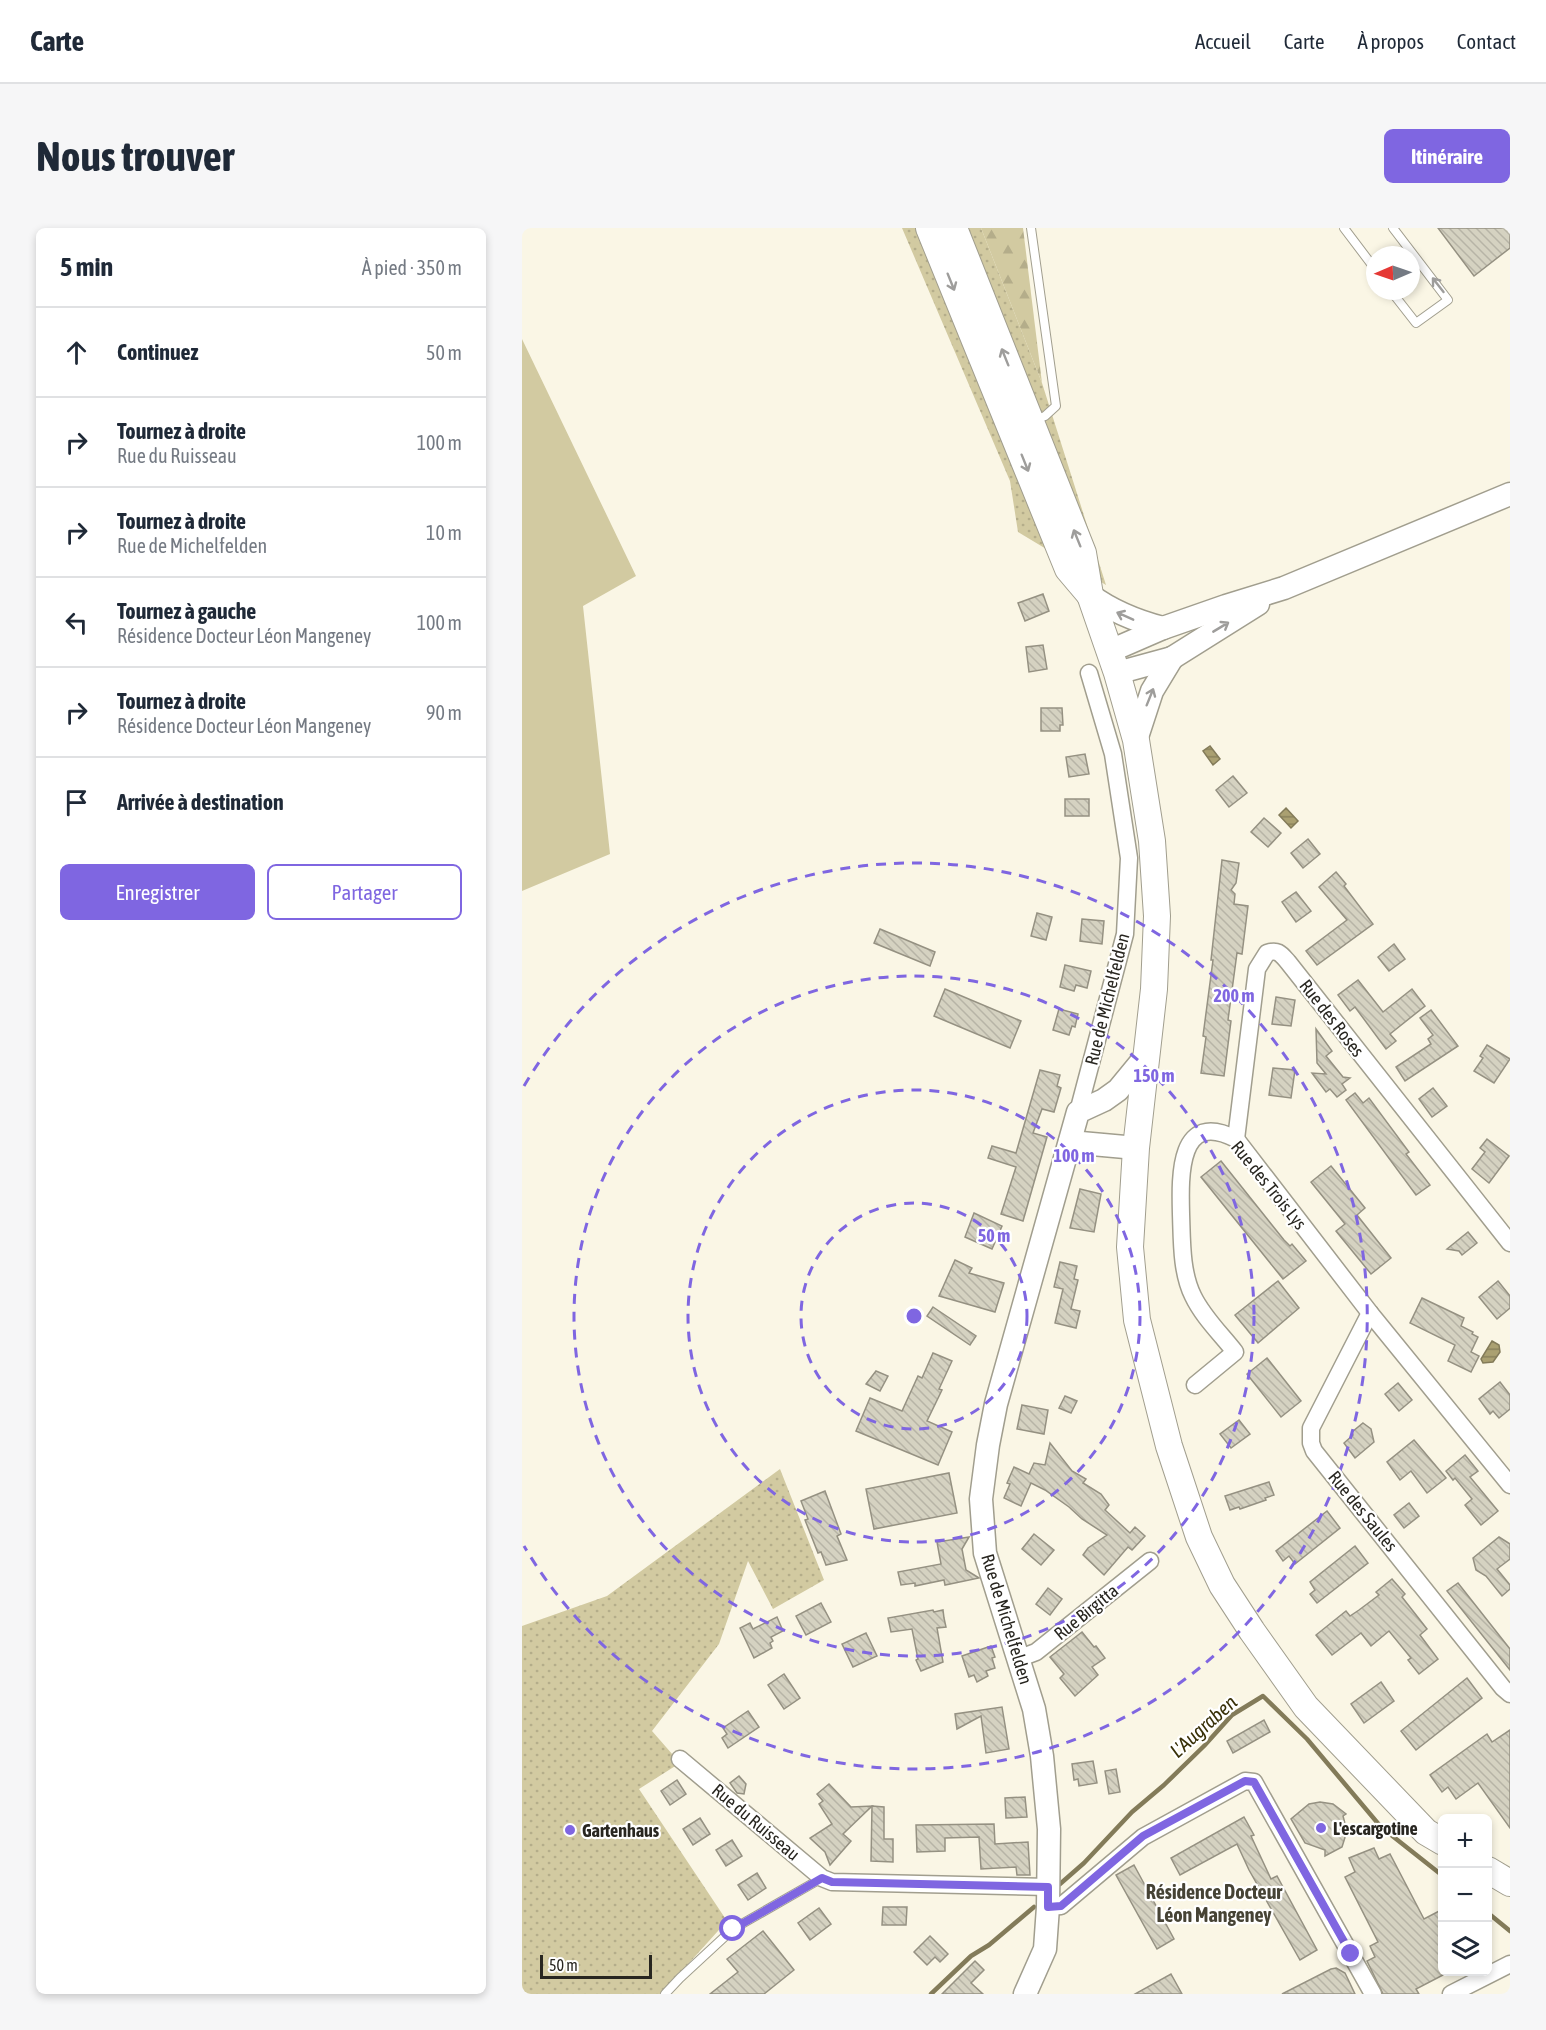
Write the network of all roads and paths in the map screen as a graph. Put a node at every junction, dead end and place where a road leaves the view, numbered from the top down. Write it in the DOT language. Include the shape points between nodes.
graph roads {
  1 [pos="929,228"];
  2 [pos="954,228"];
  3 [pos="1031,228"];
  4 [pos="1344,228"];
  5 [pos="1393,228"];
  6 [pos="1407,246"];
  7 [pos="1366,257"];
  8 [pos="1420,263"];
  9 [pos="1398,300"];
  10 [pos="1031,422"];
  11 [pos="1510,495"];
  12 [pos="1284,588"];
  13 [pos="1090,595"];
  14 [pos="1163,628"];
  15 [pos="1172,658"];
  16 [pos="1114,662"];
  17 [pos="1089,673"];
  18 [pos="1136,740"];
  19 [pos="1146,1056"];
  20 [pos="1078,1112"];
  21 [pos="1236,1139"];
  22 [pos="1070,1142"];
  23 [pos="1136,1148"];
  24 [pos="1510,1243"];
  25 [pos="1370,1313"];
  26 [pos="1195,1385"];
  27 [pos="1510,1485"];
  28 [pos="1150,1561"];
  29 [pos="1020,1658"];
  30 [pos="1508,1693"];
  31 [pos="680,1759"];
  32 [pos="1438,1839"];
  33 [pos="822,1878"];
  34 [pos="1048,1897"];
  35 [pos="1510,1964"];
  36 [pos="665,1994"];
  37 [pos="1025,1994"];
  38 [pos="1372,1994"];
  39 [pos="1451,1994"];
  1 -- 13 [label="main road, one-way" via="1068,569"];
  10 -- 2 [label="main road, one-way"];
  3 -- 10 [label="lane" via="1056,406 1046,416"];
  4 -- 7 [label="lane"];
  6 -- 5 [label="lane, one-way"];
  9 -- 8 [label="lane, one-way" via="1416,323 1449,300"];
  13 -- 10 [label="main road, one-way" via="1083,553"];
  11 -- 12 [label="street"];
  12 -- 14 [label="street"];
  15 -- 12 [label="street, one-way"];
  14 -- 13 [label="street, one-way" via="1115,612"];
  13 -- 16 [label="main road"];
  14 -- 16 [label="street"];
  15 -- 16 [label="street"];
  18 -- 15 [label="street, one-way" via="1152,691"];
  16 -- 18 [label="main road"];
  17 -- 20 [label="street, Rue de Michelfelden" via="1113,754 1129,858 1125,934"];
  18 -- 19 [label="main road" via="1152,841 1157,916"];
  19 -- 20 [label="street" via="1118,1090"];
  19 -- 23 [label="main road"];
  20 -- 22 [label="street, Rue de Michelfelden"];
  21 -- 24 [label="street, Rue des Roses" via="1257,969 1267,953 1279,952"];
  21 -- 25 [label="street, Rue des Trois Lys"];
  21 -- 26 [label="street, Rue des Trois Lys" via="1222,1132 1202,1133 1186,1148 1182,1162 1181,1228 1186,1274 1201,1310 1235,1352"];
  22 -- 23 [label="street"];
  22 -- 29 [label="street, Rue de Michelfelden" via="996,1404 981,1500 985,1553"];
  23 -- 32 [label="main road" via="1130,1247 1137,1320 1169,1446 1199,1537 1222,1585 1306,1707 1426,1832"];
  25 -- 27 [label="street, Rue des Trois Lys"];
  25 -- 30 [label="street, Rue des Saules" via="1311,1428 1311,1443"];
  28 -- 29 [label="street, Rue Birgitta" via="1036,1652"];
  29 -- 34 [label="street, Rue de Michelfelden" via="1042,1756 1049,1829"];
  31 -- 33 [label="street, Rue du Ruisseau"];
  33 -- 34 [label="street" via="832,1882"];
  33 -- 36 [label="lane" via="733,1929"];
  34 -- 37 [label="street, Rue de Michelfelden" via="1045,1949"];
  34 -- 38 [label="street" via="1061,1906 1143,1836 1245,1781 1254,1782"];
  35 -- 39 [label="street"];
}
